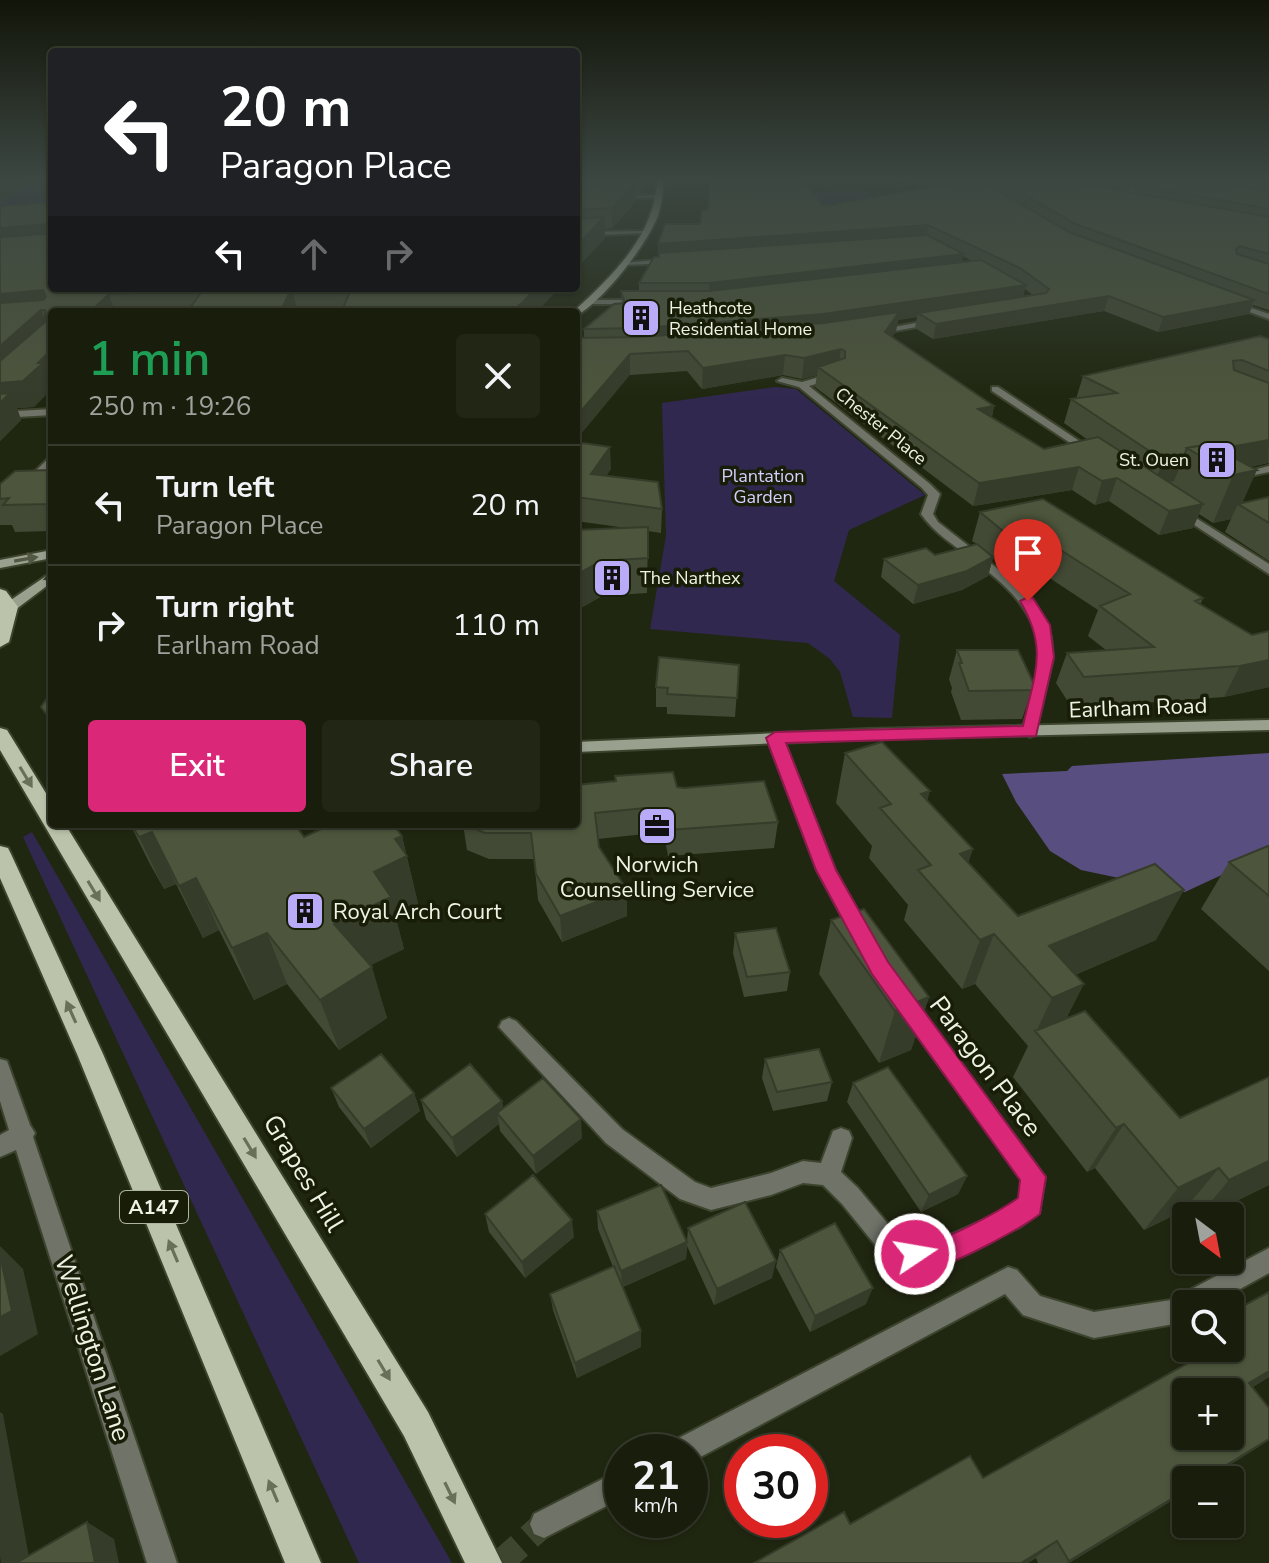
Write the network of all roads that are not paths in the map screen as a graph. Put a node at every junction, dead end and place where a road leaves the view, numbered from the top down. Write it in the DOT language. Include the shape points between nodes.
graph roads {
  1 [pos="631,253"];
  2 [pos="680,260"];
  3 [pos="625,263"];
  4 [pos="1224,300"];
  5 [pos="588,302"];
  6 [pos="649,302"];
  7 [pos="580,310"];
  8 [pos="1269,317"];
  9 [pos="942,320"];
  10 [pos="868,332"];
  11 [pos="837,375"];
  12 [pos="782,381"];
  13 [pos="802,385"];
  14 [pos="995,389"];
  15 [pos="48,412"];
  16 [pos="0,415"];
  17 [pos="1104,461"];
  18 [pos="48,462"];
  19 [pos="1269,469"];
  20 [pos="1220,479"];
  21 [pos="16,496"];
  22 [pos="1163,500"];
  23 [pos="48,555"];
  24 [pos="0,564"];
  25 [pos="1269,570"];
  26 [pos="48,578"];
  27 [pos="5,600"];
  28 [pos="0,640"];
  29 [pos="1269,725"];
  30 [pos="1030,732"];
  31 [pos="0,734"];
  32 [pos="775,738"];
  33 [pos="580,747"];
  34 [pos="48,814"];
  35 [pos="57,828"];
  36 [pos="0,854"];
  37 [pos="872,954"];
  38 [pos="898,993"];
  39 [pos="509,1027"];
  40 [pos="0,1068"];
  41 [pos="24,1133"];
  42 [pos="841,1138"];
  43 [pos="0,1147"];
  44 [pos="828,1175"];
  45 [pos="1269,1260"];
  46 [pos="1214,1290"];
  47 [pos="1172,1312"];
  48 [pos="708,1438"];
  49 [pos="604,1492"];
  50 [pos="544,1524"];
  51 [pos="162,1563"];
  52 [pos="303,1563"];
  53 [pos="484,1563"];
  1 -- 3 [label="street"];
  2 -- 3 [label="street"];
  3 -- 5 [label="street"];
  4 -- 8 [label="street"];
  5 -- 6 [label="street"];
  5 -- 7 [label="street"];
  9 -- 10 [label="street"];
  11 -- 13 [label="street, Chester Place"];
  12 -- 13 [label="street, Chester Place"];
  13 -- 30 [label="street, Chester Place" via="926,486 934,494 927,514 934,524 1028,601 1042,625 1046,657"];
  14 -- 17 [label="street"];
  15 -- 16 [label="street"];
  18 -- 21 [label="street"];
  19 -- 20 [label="street"];
  22 -- 25 [label="street"];
  24 -- 23 [label="street, one-way"];
  26 -- 27 [label="street"];
  27 -- 28 [label="main road"];
  29 -- 30 [label="street, Earlham Road"];
  30 -- 32 [label="street, Earlham Road"];
  31 -- 34 [label="main road, Grapes Hill, one-way"];
  32 -- 33 [label="street, Earlham Road"];
  32 -- 37 [label="street" via="826,870"];
  35 -- 53 [label="main road, Grapes Hill, one-way" via="416,1424"];
  52 -- 36 [label="main road, A147, one-way" via="90,1054"];
  38 -- 44 [label="street, Paragon Place" via="1034,1177 1031,1205 933,1255 897,1254"];
  39 -- 44 [label="street" via="614,1136 688,1191 711,1199 803,1172"];
  40 -- 41 [label="street, Wellington Lane"];
  41 -- 43 [label="street"];
  41 -- 51 [label="street, Wellington Lane"];
  42 -- 44 [label="street"];
  45 -- 46 [label="street"];
  47 -- 48 [label="street" via="1094,1325 1032,1306 1008,1279"];
  49 -- 50 [label="street"];
}
